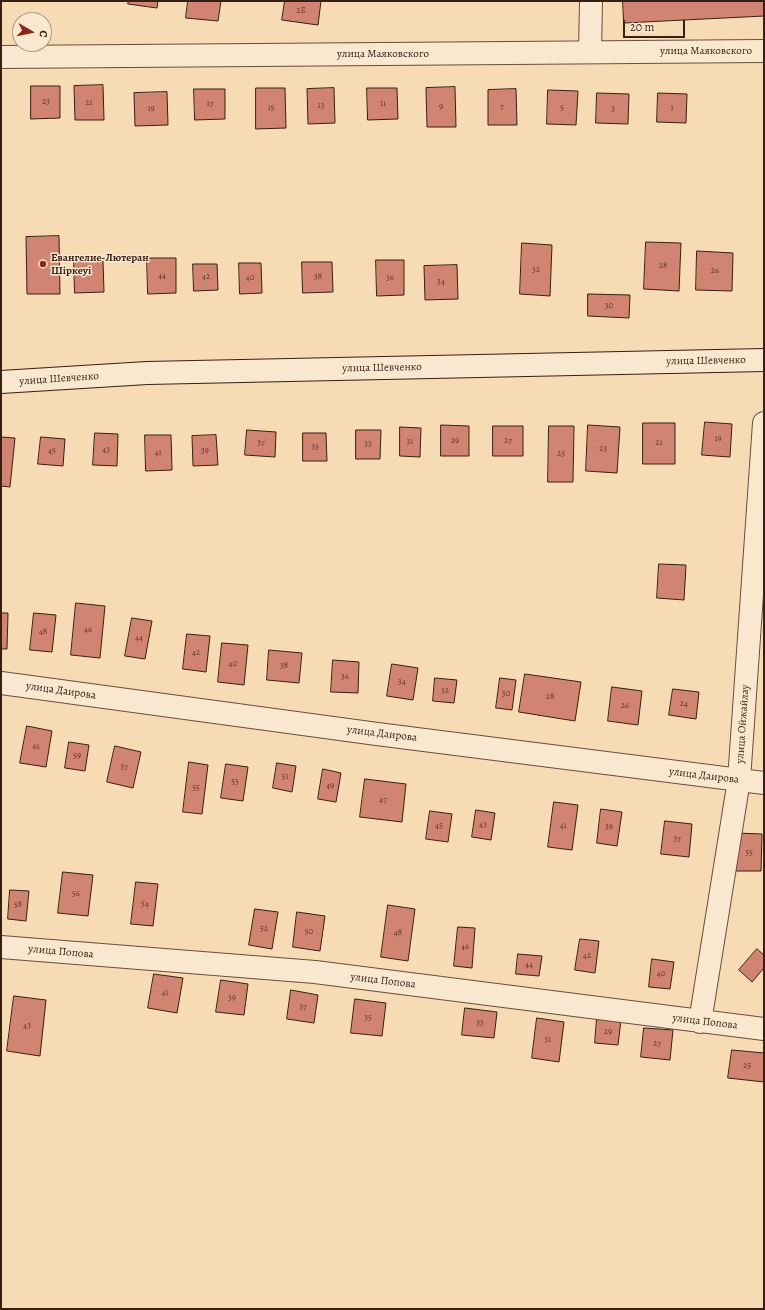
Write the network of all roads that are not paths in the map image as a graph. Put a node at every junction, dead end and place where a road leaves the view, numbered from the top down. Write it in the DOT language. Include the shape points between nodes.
graph roads {
  1 [pos="591,1"];
  2 [pos="764,51"];
  3 [pos="590,52"];
  4 [pos="1,57"];
  5 [pos="764,360"];
  6 [pos="1,382"];
  7 [pos="764,423"];
  8 [pos="1,683"];
  9 [pos="739,780"];
  10 [pos="764,783"];
  11 [pos="1,947"];
  12 [pos="700,1022"];
  13 [pos="764,1029"];
  1 -- 3 [label="street"];
  2 -- 3 [label="street, улица Маяковского"];
  3 -- 4 [label="street, улица Маяковского"];
  5 -- 6 [label="street, улица Шевченко" via="147,373"];
  7 -- 9 [label="street, улица Ойжайлау"];
  8 -- 9 [label="street, улица Даирова"];
  9 -- 10 [label="street, улица Даирова"];
  9 -- 12 [label="street, улица Ойжайлау"];
  11 -- 12 [label="street, улица Попова" via="315,972"];
  12 -- 13 [label="street, улица Попова"];
}
